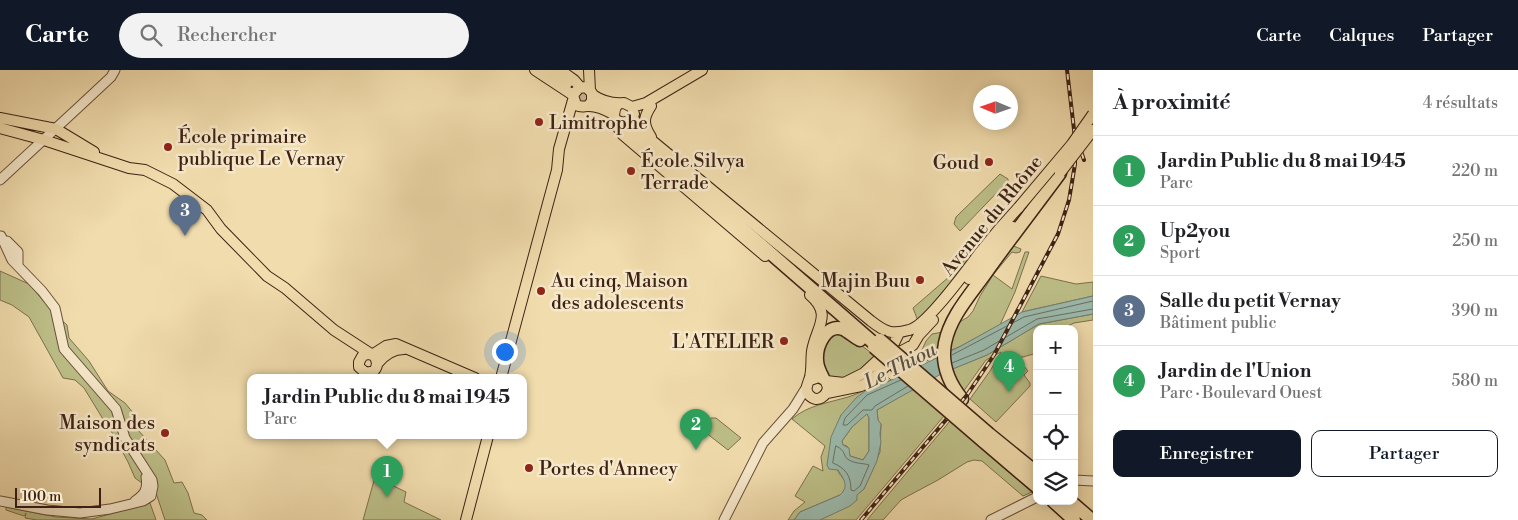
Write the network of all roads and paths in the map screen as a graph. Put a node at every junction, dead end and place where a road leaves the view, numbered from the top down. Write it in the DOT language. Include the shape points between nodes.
graph roads {
  1 [pos="123,70"];
  2 [pos="535,70"];
  3 [pos="549,70"];
  4 [pos="560,70"];
  5 [pos="584,70"];
  6 [pos="588,70"];
  7 [pos="702,70"];
  8 [pos="113,73"];
  9 [pos="686,80"];
  10 [pos="568,82"];
  11 [pos="587,90"];
  12 [pos="573,98"];
  13 [pos="651,106"];
  14 [pos="585,107"];
  15 [pos="616,112"];
  16 [pos="633,112"];
  17 [pos="1093,114"];
  18 [pos="0,118"];
  19 [pos="568,125"];
  20 [pos="0,128"];
  21 [pos="56,129"];
  22 [pos="628,130"];
  23 [pos="1093,130"];
  24 [pos="44,140"];
  25 [pos="654,142"];
  26 [pos="106,159"];
  27 [pos="1060,173"];
  28 [pos="0,180"];
  29 [pos="703,184"];
  30 [pos="735,222"];
  31 [pos="1,236"];
  32 [pos="762,240"];
  33 [pos="18,266"];
  34 [pos="818,302"];
  35 [pos="901,335"];
  36 [pos="914,341"];
  37 [pos="875,346"];
  38 [pos="905,349"];
  39 [pos="466,374"];
  40 [pos="501,374"];
  41 [pos="825,380"];
  42 [pos="808,384"];
  43 [pos="827,393"];
  44 [pos="814,398"];
  45 [pos="792,408"];
  46 [pos="989,435"];
  47 [pos="481,439"];
  48 [pos="487,439"];
  49 [pos="1033,476"];
  50 [pos="1078,480"];
  51 [pos="1093,481"];
  52 [pos="1033,499"];
  53 [pos="0,501"];
  54 [pos="1057,505"];
  55 [pos="1075,505"];
  56 [pos="460,520"];
  57 [pos="466,520"];
  58 [pos="724,520"];
  59 [pos="991,520"];
  60 [pos="1074,520"];
  61 [pos="1092,520"];
  1 -- 8 [label="street"];
  2 -- 12 [label="main road"];
  3 -- 10 [label="highway"];
  4 -- 11 [label="main road"];
  5 -- 11 [label="main road"];
  6 -- 11 [label="main road"];
  7 -- 9 [label="main road"];
  8 -- 21 [label="street"];
  9 -- 13 [label="main road" via="677,90"];
  9 -- 16 [label="main road"];
  11 -- 12 [label="main road" via="576,90"];
  11 -- 14 [label="main road" via="592,101"];
  11 -- 15 [label="main road"];
  12 -- 14 [label="main road" via="576,105"];
  12 -- 19 [label="main road"];
  13 -- 16 [label="main road"];
  13 -- 25 [label="main road" via="644,124"];
  14 -- 15 [label="main road"];
  14 -- 19 [label="main road"];
  15 -- 16 [label="main road" via="627,103"];
  15 -- 16 [label="main road" via="624,123 630,121"];
  15 -- 34 [label="main road" via="620,131 625,136"];
  16 -- 25 [label="main road" via="639,130"];
  17 -- 35 [label="main road, Avenue du Rhône, bridge" via="948,294 920,324"];
  18 -- 21 [label="main road"];
  19 -- 40 [label="main road" via="564,150 557,162"];
  20 -- 24 [label="main road"];
  21 -- 24 [label="street"];
  21 -- 26 [label="main road"];
  22 -- 30 [label="highway"];
  23 -- 27 [label="main road, Avenue du Rhône, bridge"];
  24 -- 26 [label="main road"];
  24 -- 28 [label="street"];
  25 -- 29 [label="main road"];
  26 -- 39 [label="main road" via="151,172 188,193 264,273 354,350 369,358 391,344 399,345"];
  27 -- 36 [label="main road, Avenue du Rhône"];
  27 -- 46 [label="highway" via="967,299 946,338 944,358 950,381"];
  29 -- 32 [label="highway"];
  29 -- 35 [label="main road" via="882,330"];
  30 -- 32 [label="highway"];
  30 -- 37 [label="highway"];
  31 -- 33 [label="street"];
  31 -- 33 [label="street" via="18,252"];
  32 -- 37 [label="highway"];
  33 -- 53 [label="street" via="54,308 64,349 116,409 126,438 153,486 151,496 143,501 80,513"];
  34 -- 37 [label="highway"];
  34 -- 42 [label="main road" via="822,319 813,347"];
  35 -- 36 [label="main road" via="914,337"];
  35 -- 38 [label="main road" via="901,348"];
  35 -- 41 [label="main road, Avenue du Rhône" via="871,368 857,378 844,383"];
  36 -- 38 [label="main road, Avenue du Rhône"];
  37 -- 41 [label="highway" via="843,329 831,329 819,343 817,354 818,369"];
  37 -- 46 [label="highway, bridge"];
  37 -- 46 [label="highway, bridge" via="886,358"];
  38 -- 43 [label="main road" via="861,386"];
  41 -- 42 [label="main road" via="817,377"];
  41 -- 43 [label="main road"];
  42 -- 44 [label="main road" via="808,393"];
  42 -- 45 [label="street"];
  43 -- 44 [label="main road" via="821,398"];
  44 -- 45 [label="street"];
  45 -- 58 [label="street" via="760,447"];
  46 -- 49 [label="highway"];
  47 -- 56 [label="main road"];
  48 -- 57 [label="main road"];
  50 -- 51 [label="street"];
  52 -- 59 [label="street"];
  54 -- 60 [label="highway"];
  55 -- 61 [label="highway"];
}
